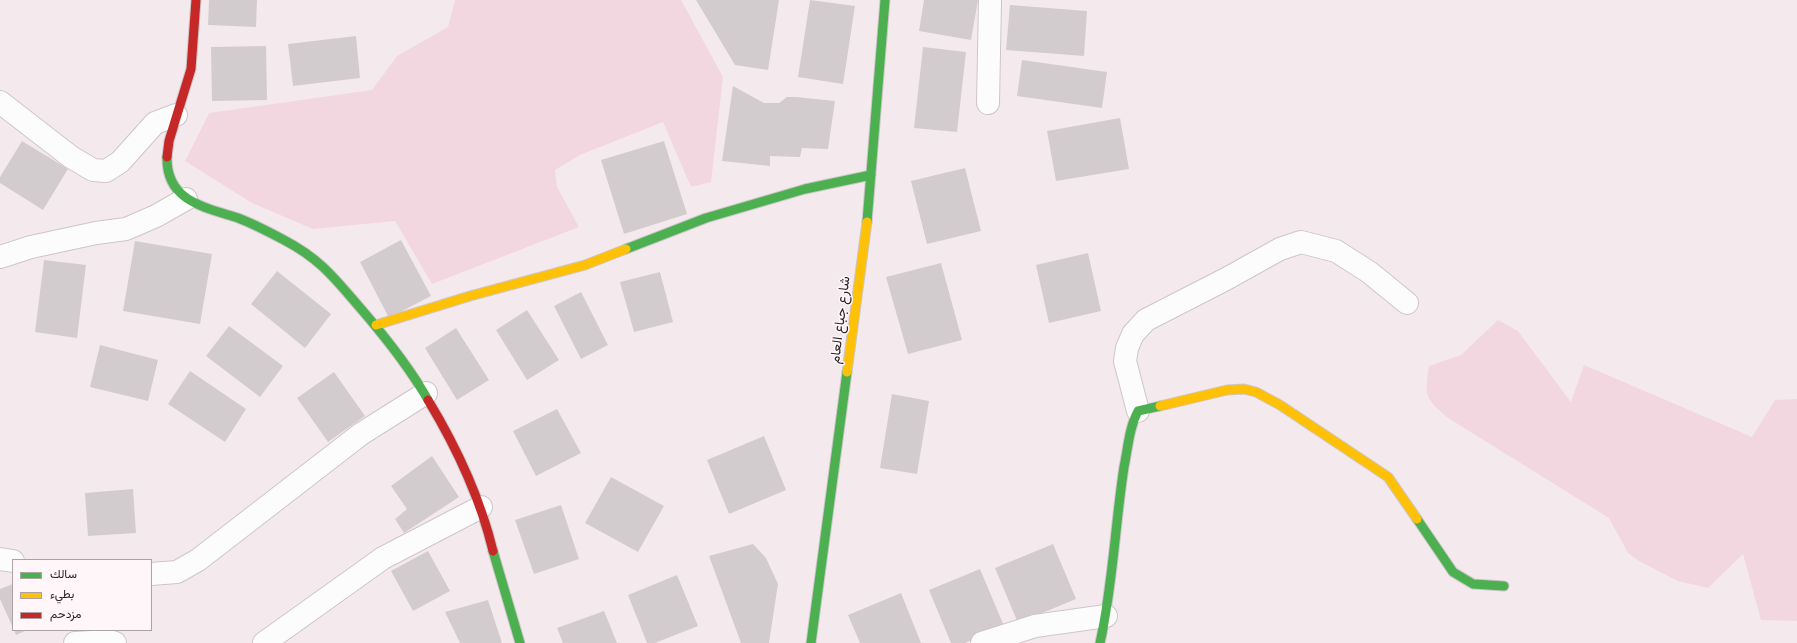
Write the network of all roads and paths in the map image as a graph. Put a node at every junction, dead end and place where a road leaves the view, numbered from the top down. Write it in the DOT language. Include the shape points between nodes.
graph roads {
  1 [pos="196,0"];
  2 [pos="885,0"];
  3 [pos="990,0"];
  4 [pos="0,102"];
  5 [pos="988,103"];
  6 [pos="176,115"];
  7 [pos="871,175"];
  8 [pos="186,199"];
  9 [pos="0,258"];
  10 [pos="1407,303"];
  11 [pos="376,325"];
  12 [pos="426,393"];
  13 [pos="1138,411"];
  14 [pos="481,507"];
  15 [pos="0,559"];
  16 [pos="12,561"];
  17 [pos="152,574"];
  18 [pos="1504,586"];
  19 [pos="1106,616"];
  20 [pos="75,643"];
  21 [pos="115,643"];
  22 [pos="264,643"];
  23 [pos="520,643"];
  24 [pos="811,643"];
  25 [pos="982,643"];
  26 [pos="1100,643"];
  1 -- 6 [label="street" via="189,80"];
  2 -- 7 [label="street, شارع جباع العام"];
  3 -- 5 [label="street"];
  4 -- 6 [label="street" via="71,157 93,170 106,170 120,162 155,123"];
  6 -- 8 [label="street" via="166,161 168,174 175,189"];
  7 -- 11 [label="street" via="805,189 714,216 585,265"];
  7 -- 24 [label="street, شارع جباع العام"];
  8 -- 9 [label="street" via="126,229 31,247"];
  8 -- 11 [label="street" via="247,222 286,241 318,262"];
  10 -- 13 [label="street" via="1369,272 1336,251 1301,242 1280,248 1146,320 1133,334 1126,348 1126,361"];
  11 -- 12 [label="street"];
  12 -- 14 [label="street" via="465,466"];
  12 -- 17 [label="street" via="361,434 198,560 177,572"];
  13 -- 18 [label="street" via="1227,390 1244,389 1256,392 1280,405 1388,477 1453,572 1473,584"];
  13 -- 19 [label="street" via="1132,422 1122,482"];
  14 -- 22 [label="street" via="383,558"];
  14 -- 23 [label="street"];
  15 -- 16 [label="street"];
  19 -- 25 [label="street" via="1035,626"];
  19 -- 26 [label="street"];
  20 -- 21 [label="street"];
}
